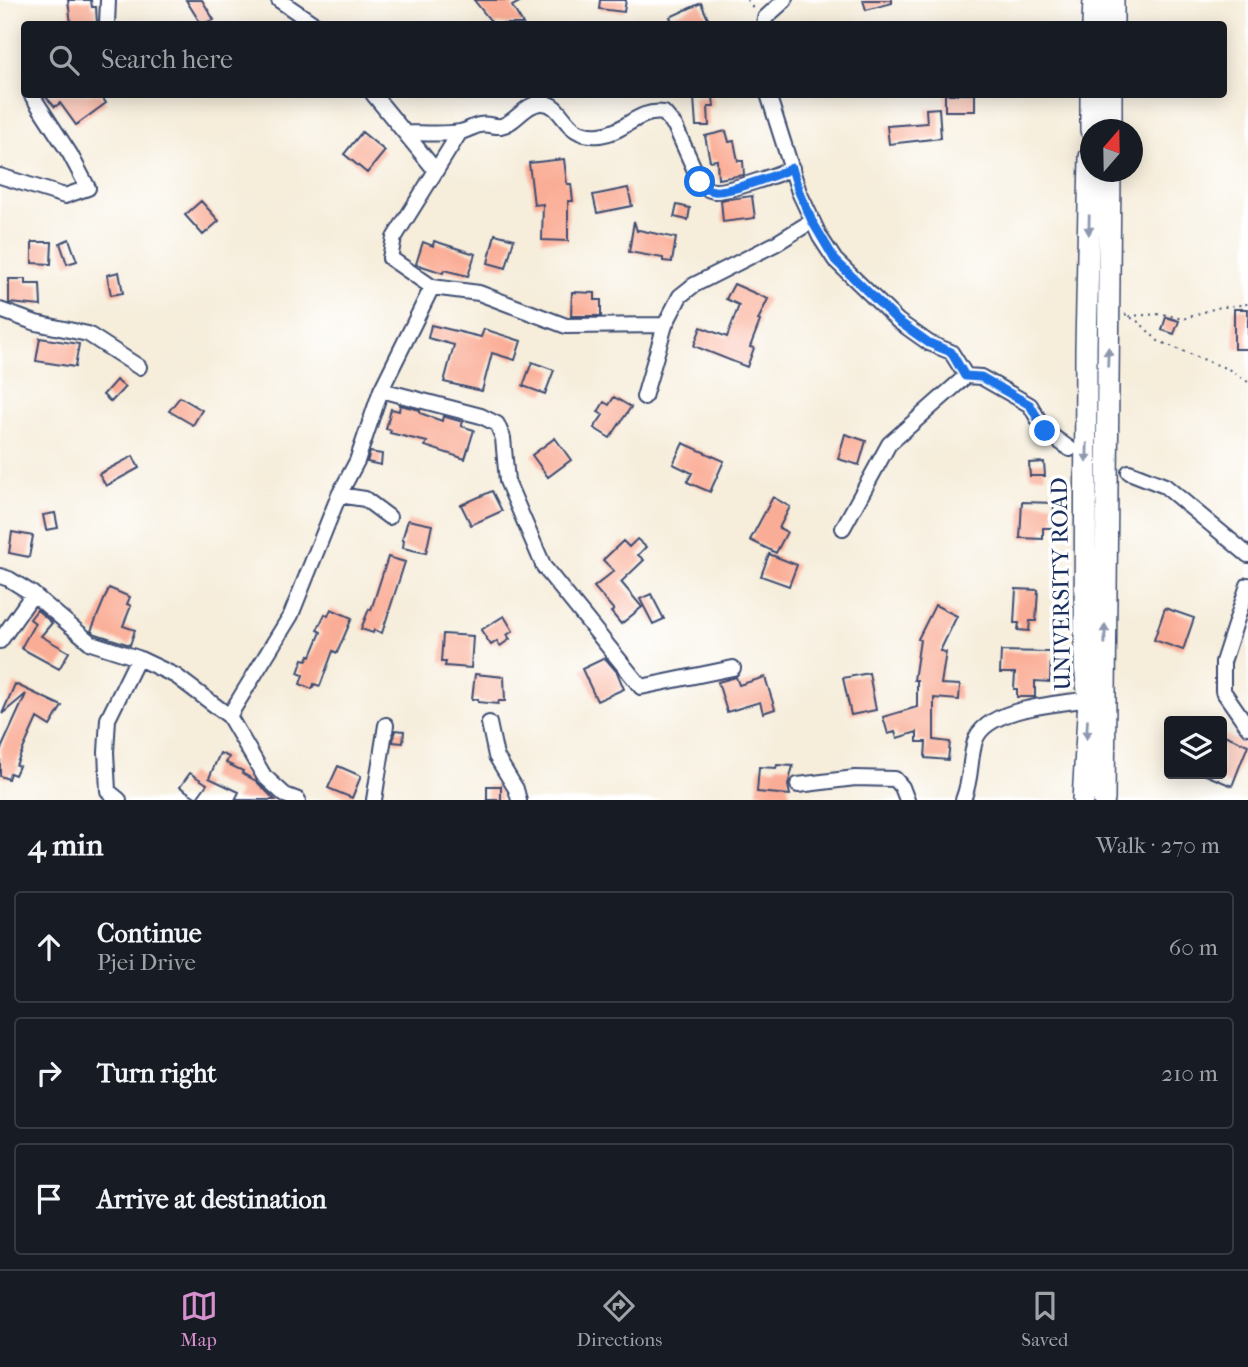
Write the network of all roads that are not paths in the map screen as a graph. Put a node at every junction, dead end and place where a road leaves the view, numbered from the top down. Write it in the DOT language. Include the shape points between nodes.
graph roads {
  1 [pos="108,0"];
  2 [pos="279,0"];
  3 [pos="785,0"];
  4 [pos="1094,0"];
  5 [pos="1113,0"];
  6 [pos="107,21"];
  7 [pos="310,21"];
  8 [pos="764,21"];
  9 [pos="1093,21"];
  10 [pos="1113,21"];
  11 [pos="34,98"];
  12 [pos="376,98"];
  13 [pos="769,98"];
  14 [pos="1091,98"];
  15 [pos="1111,98"];
  16 [pos="1091,119"];
  17 [pos="1111,119"];
  18 [pos="460,132"];
  19 [pos="405,133"];
  20 [pos="792,168"];
  21 [pos="436,171"];
  22 [pos="0,176"];
  23 [pos="1089,182"];
  24 [pos="1111,182"];
  25 [pos="812,221"];
  26 [pos="432,287"];
  27 [pos="0,310"];
  28 [pos="665,325"];
  29 [pos="139,367"];
  30 [pos="965,376"];
  31 [pos="381,390"];
  32 [pos="644,397"];
  33 [pos="1070,449"];
  34 [pos="1129,472"];
  35 [pos="339,495"];
  36 [pos="389,517"];
  37 [pos="843,528"];
  38 [pos="1248,555"];
  39 [pos="0,576"];
  40 [pos="1248,585"];
  41 [pos="33,594"];
  42 [pos="0,641"];
  43 [pos="138,658"];
  44 [pos="733,668"];
  45 [pos="1089,699"];
  46 [pos="229,716"];
  47 [pos="489,723"];
  48 [pos="386,724"];
  49 [pos="1248,727"];
  50 [pos="970,784"];
  51 [pos="798,785"];
  52 [pos="119,800"];
  53 [pos="298,800"];
  54 [pos="374,800"];
  55 [pos="519,800"];
  56 [pos="907,800"];
  57 [pos="963,800"];
  58 [pos="969,800"];
  59 [pos="1083,800"];
  60 [pos="1104,800"];
  1 -- 6 [label="street"];
  2 -- 7 [label="street"];
  3 -- 8 [label="street"];
  4 -- 9 [label="highway"];
  5 -- 10 [label="highway"];
  11 -- 22 [label="street" via="88,188 65,196"];
  12 -- 19 [label="street"];
  13 -- 20 [label="street"];
  14 -- 16 [label="highway"];
  15 -- 17 [label="highway"];
  18 -- 19 [label="street"];
  18 -- 20 [label="street" via="480,125 503,126 537,103 547,103 575,131 588,136 624,128 652,111 664,113 675,126 706,189 717,192"];
  18 -- 21 [label="street"];
  19 -- 21 [label="street"];
  20 -- 25 [label="street"];
  21 -- 26 [label="street" via="394,238 390,258"];
  23 -- 45 [label="highway, UNIVERSITY ROAD, one-way" via="1085,652"];
  60 -- 24 [label="highway, UNIVERSITY ROAD, one-way" via="1119,310"];
  25 -- 28 [label="street" via="694,285 680,296"];
  25 -- 30 [label="street" via="835,260 898,321 951,352"];
  26 -- 28 [label="street" via="480,293 566,326"];
  26 -- 31 [label="street"];
  27 -- 29 [label="street" via="88,334"];
  28 -- 32 [label="street"];
  30 -- 33 [label="street" via="981,377 1030,405 1045,431"];
  30 -- 37 [label="street" via="888,443"];
  31 -- 35 [label="street"];
  31 -- 44 [label="street" via="497,424 507,481 544,567 642,687"];
  34 -- 38 [label="street" via="1165,486"];
  35 -- 36 [label="street" via="365,499"];
  35 -- 46 [label="street" via="291,615"];
  39 -- 41 [label="street"];
  40 -- 49 [label="street" via="1223,662 1223,691"];
  41 -- 42 [label="street"];
  41 -- 43 [label="street" via="91,643"];
  43 -- 46 [label="street" via="176,676"];
  43 -- 52 [label="street" via="108,719 108,791"];
  45 -- 50 [label="street" via="1013,711 987,727 976,739"];
  45 -- 59 [label="highway, UNIVERSITY ROAD, one-way"];
  46 -- 53 [label="street" via="264,776"];
  47 -- 55 [label="street" via="496,756"];
  48 -- 54 [label="street"];
  50 -- 57 [label="street"];
  50 -- 58 [label="street"];
  51 -- 56 [label="street" via="895,779"];
}
